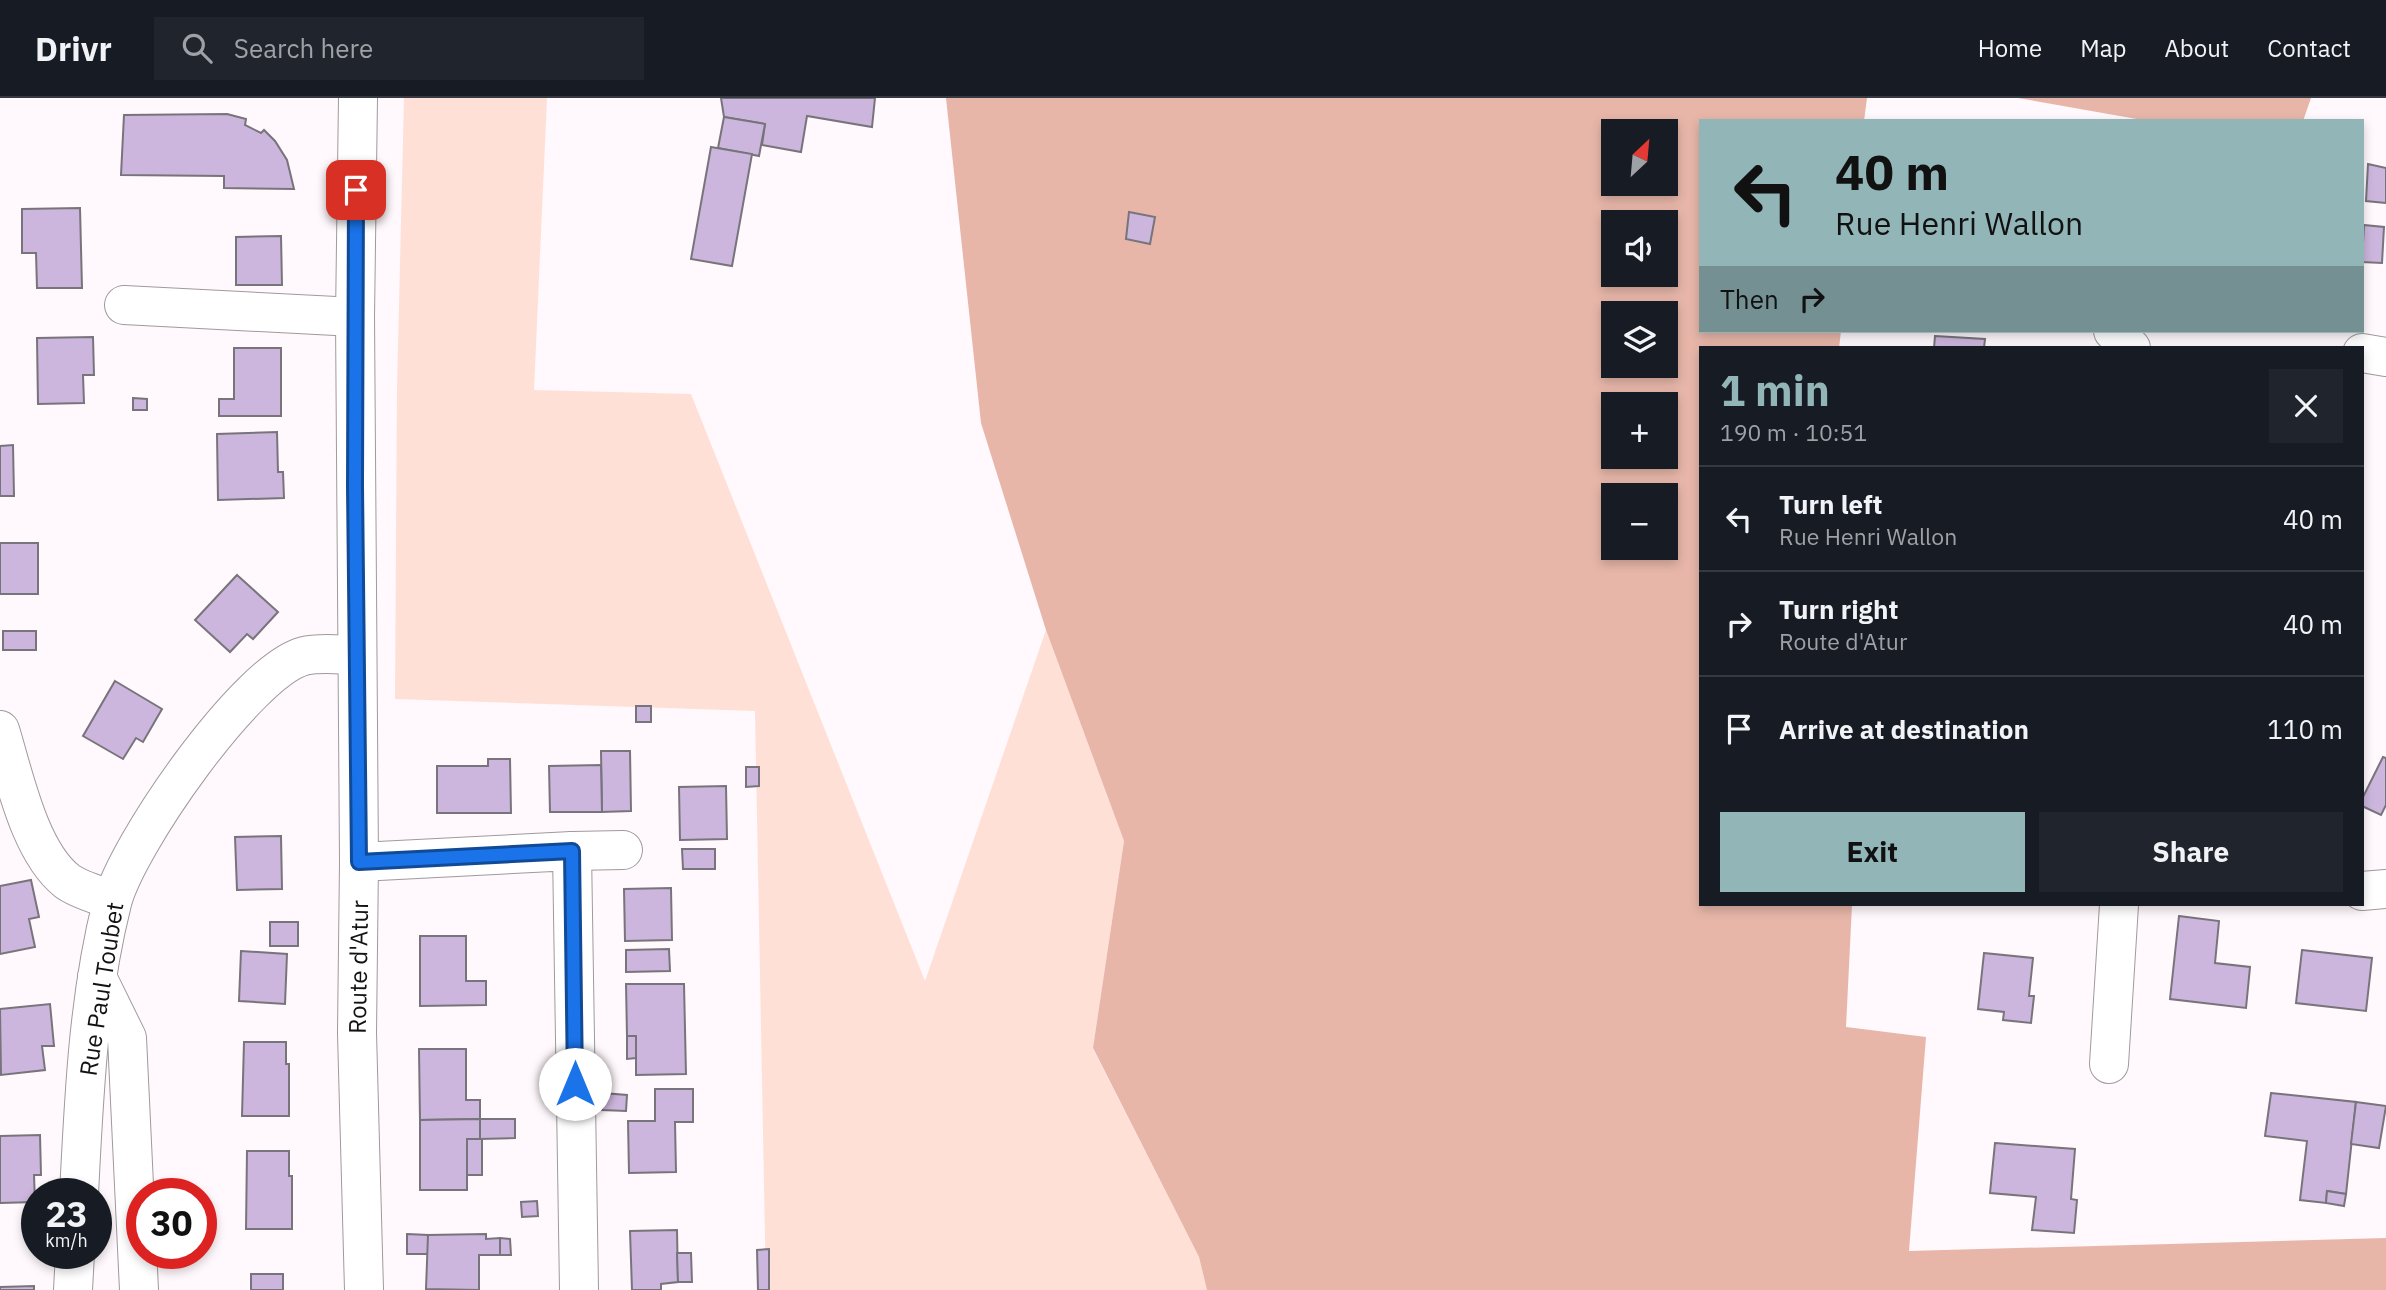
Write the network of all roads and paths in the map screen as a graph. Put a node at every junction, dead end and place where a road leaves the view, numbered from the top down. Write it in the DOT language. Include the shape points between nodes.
graph roads {
  1 [pos="358,98"];
  2 [pos="124,305"];
  3 [pos="355,317"];
  4 [pos="2115,333"];
  5 [pos="2129,346"];
  6 [pos="2364,353"];
  7 [pos="2386,356"];
  8 [pos="357,655"];
  9 [pos="0,730"];
  10 [pos="623,850"];
  11 [pos="572,851"];
  12 [pos="359,862"];
  13 [pos="2386,889"];
  14 [pos="2364,891"];
  15 [pos="112,901"];
  16 [pos="2119,906"];
  17 [pos="97,977"];
  18 [pos="2109,1064"];
  19 [pos="80,1178"];
  20 [pos="75,1269"];
  21 [pos="74,1290"];
  22 [pos="139,1290"];
  23 [pos="364,1290"];
  24 [pos="579,1290"];
  1 -- 3 [label="street, Route d'Atur"];
  2 -- 3 [label="street"];
  3 -- 8 [label="street, Route d'Atur"];
  4 -- 5 [label="street"];
  6 -- 7 [label="street"];
  8 -- 12 [label="street, Route d'Atur"];
  8 -- 15 [label="street, Rue Paul Toubet" via="304,656 278,670 244,701 167,797"];
  9 -- 15 [label="street" via="34,833 48,859 68,882"];
  10 -- 11 [label="street"];
  11 -- 12 [label="street"];
  11 -- 24 [label="street"];
  12 -- 23 [label="street, Route d'Atur" via="357,1033"];
  13 -- 14 [label="street"];
  15 -- 17 [label="street, Rue Paul Toubet"];
  16 -- 18 [label="street"];
  17 -- 19 [label="street, Rue Paul Toubet" via="86,1060"];
  17 -- 22 [label="street" via="127,1038"];
  20 -- 21 [label="street"];
}
